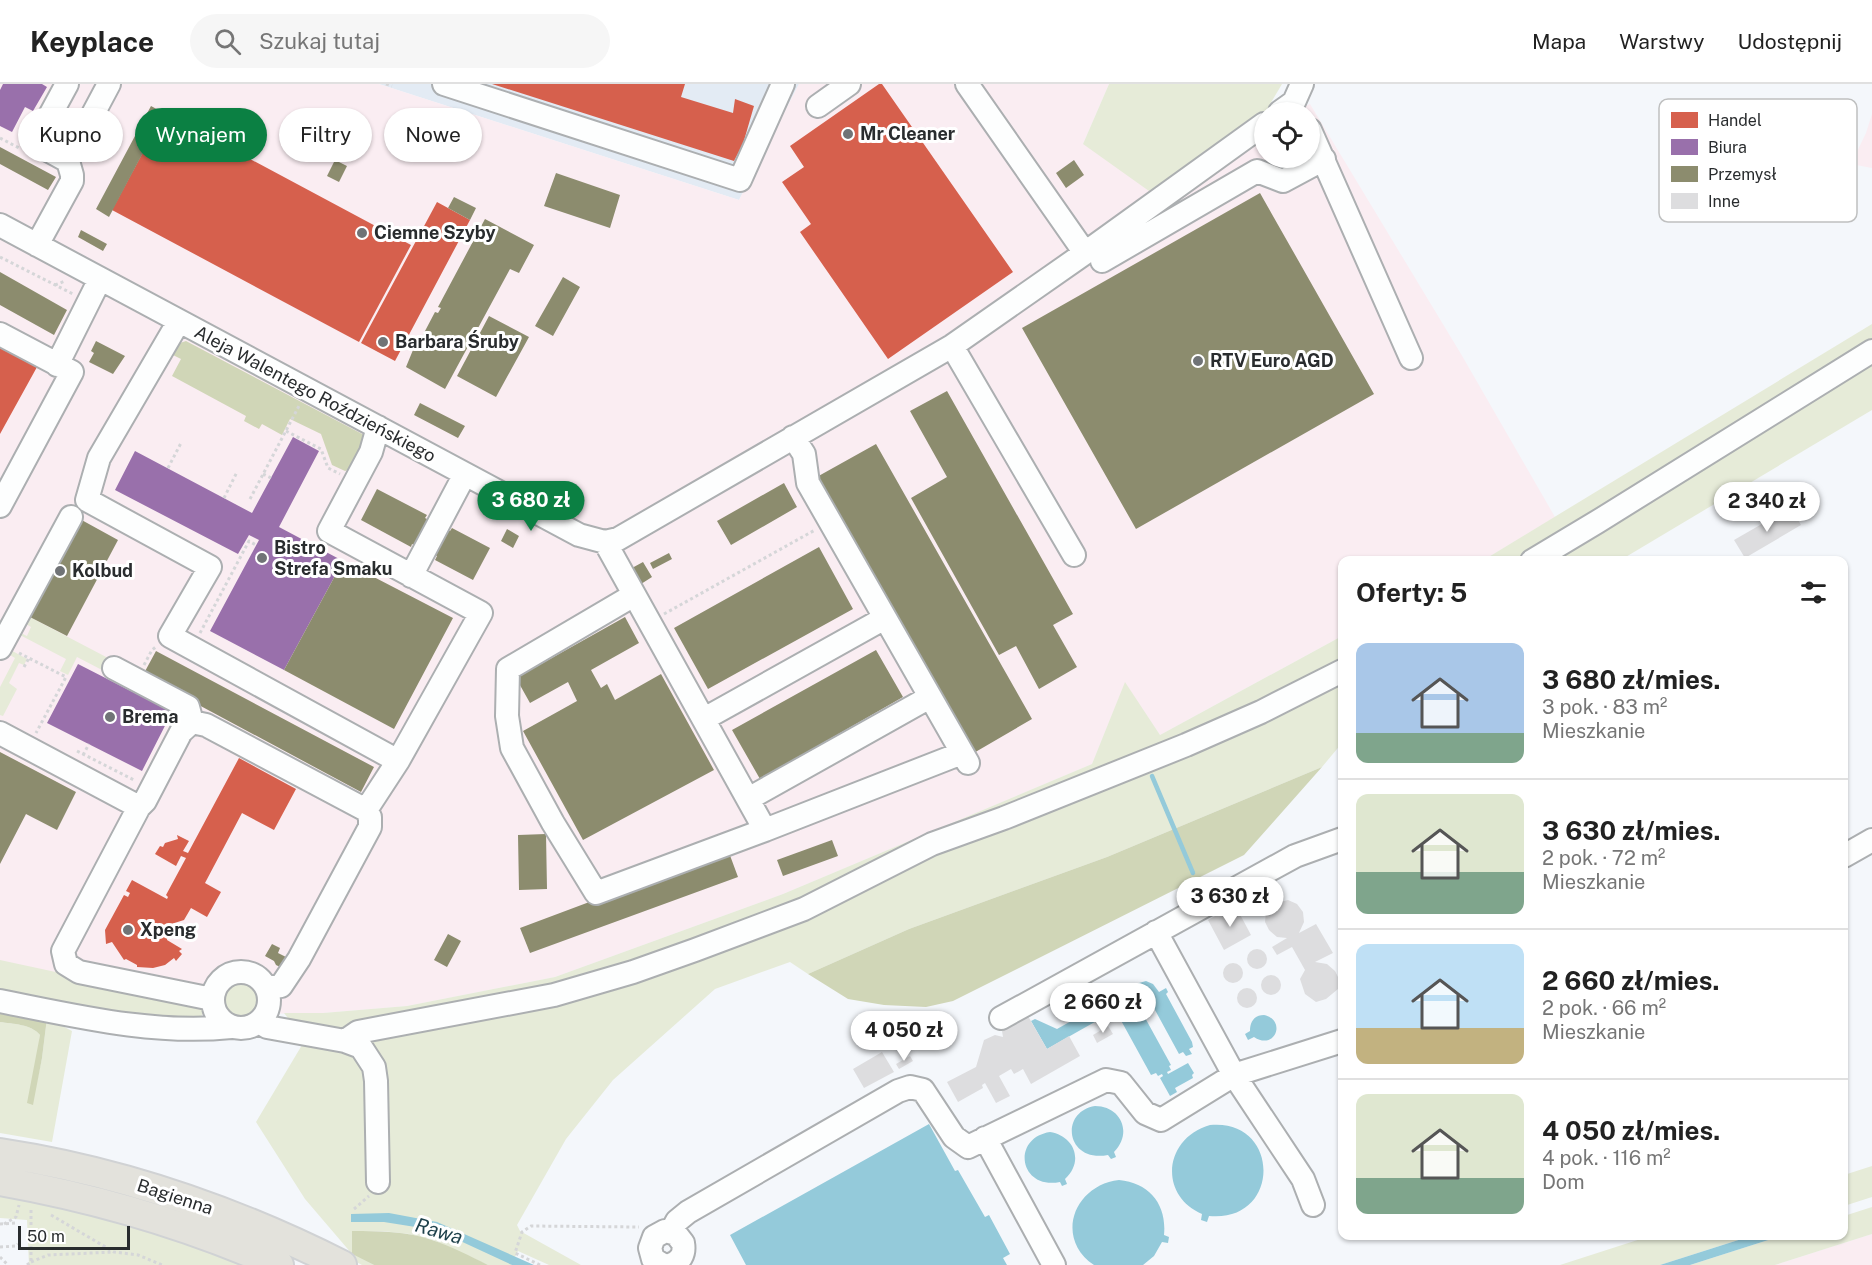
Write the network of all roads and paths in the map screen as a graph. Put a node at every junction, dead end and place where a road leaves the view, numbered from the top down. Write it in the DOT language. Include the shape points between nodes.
graph roads {
  1 [pos="67,84"];
  2 [pos="109,84"];
  3 [pos="386,84"];
  4 [pos="444,84"];
  5 [pos="783,84"];
  6 [pos="849,84"];
  7 [pos="967,84"];
  8 [pos="392,86"];
  9 [pos="818,106"];
  10 [pos="54,108"];
  11 [pos="96,108"];
  12 [pos="1254,132"];
  13 [pos="1320,151"];
  14 [pos="1324,159"];
  15 [pos="68,162"];
  16 [pos="0,225"];
  17 [pos="37,245"];
  18 [pos="0,256"];
  19 [pos="1094,257"];
  20 [pos="99,279"];
  21 [pos="88,302"];
  22 [pos="179,321"];
  23 [pos="0,334"];
  24 [pos="952,346"];
  25 [pos="1872,351"];
  26 [pos="1411,358"];
  27 [pos="57,365"];
  28 [pos="295,413"];
  29 [pos="378,428"];
  30 [pos="286,431"];
  31 [pos="793,437"];
  32 [pos="181,443"];
  33 [pos="168,468"];
  34 [pos="237,472"];
  35 [pos="263,474"];
  36 [pos="465,474"];
  37 [pos="271,478"];
  38 [pos="355,482"];
  39 [pos="224,498"];
  40 [pos="250,499"];
  41 [pos="0,506"];
  42 [pos="71,517"];
  43 [pos="830,522"];
  44 [pos="605,542"];
  45 [pos="256,545"];
  46 [pos="1074,555"];
  47 [pos="1540,556"];
  48 [pos="411,576"];
  49 [pos="228,581"];
  50 [pos="235,585"];
  51 [pos="634,595"];
  52 [pos="215,605"];
  53 [pos="222,609"];
  54 [pos="885,618"];
  55 [pos="650,622"];
  56 [pos="170,636"];
  57 [pos="1,646"];
  58 [pos="192,647"];
  59 [pos="29,658"];
  60 [pos="24,667"];
  61 [pos="114,668"];
  62 [pos="1338,673"];
  63 [pos="136,680"];
  64 [pos="930,697"];
  65 [pos="704,719"];
  66 [pos="192,722"];
  67 [pos="0,733"];
  68 [pos="29,748"];
  69 [pos="74,750"];
  70 [pos="398,761"];
  71 [pos="134,780"];
  72 [pos="748,799"];
  73 [pos="139,807"];
  74 [pos="366,810"];
  75 [pos="765,830"];
  76 [pos="1338,840"];
  77 [pos="1872,840"];
  78 [pos="1848,847"];
  79 [pos="1156,932"];
  80 [pos="267,988"];
  81 [pos="212,999"];
  82 [pos="0,1001"];
  83 [pos="1001,1018"];
  84 [pos="259,1022"];
  85 [pos="231,1027"];
  86 [pos="345,1041"];
  87 [pos="1338,1042"];
  88 [pos="1234,1075"];
  89 [pos="985,1138"];
  90 [pos="0,1153"];
  91 [pos="0,1180"];
  92 [pos="378,1182"];
  93 [pos="23,1201"];
  94 [pos="1313,1205"];
  95 [pos="38,1209"];
  96 [pos="46,1213"];
  97 [pos="17,1223"];
  98 [pos="2,1224"];
  99 [pos="641,1227"];
  100 [pos="18,1244"];
  101 [pos="0,1247"];
  102 [pos="114,1252"];
  103 [pos="0,1257"];
  104 [pos="252,1258"];
  105 [pos="31,1262"];
  106 [pos="8,1265"];
  107 [pos="27,1265"];
  108 [pos="162,1265"];
  109 [pos="279,1265"];
  110 [pos="342,1265"];
  111 [pos="540,1265"];
  112 [pos="671,1265"];
  113 [pos="1054,1265"];
  1 -- 10 [label="street"];
  2 -- 11 [label="street"];
  3 -- 8 [label="path"];
  4 -- 5 [label="street" via="740,180"];
  6 -- 9 [label="street"];
  7 -- 19 [label="street"];
  12 -- 19 [label="street"];
  13 -- 14 [label="street"];
  14 -- 19 [label="street" via="1283,181 1257,171"];
  14 -- 26 [label="street"];
  15 -- 17 [label="street" via="72,181"];
  16 -- 17 [label="street, Aleja Walentego Roździeńskiego"];
  17 -- 20 [label="street, Aleja Walentego Roździeńskiego"];
  18 -- 21 [label="path"];
  19 -- 24 [label="street"];
  20 -- 21 [label="street"];
  20 -- 22 [label="street, Aleja Walentego Roździeńskiego"];
  21 -- 27 [label="street"];
  22 -- 29 [label="street, Aleja Walentego Roździeńskiego"];
  22 -- 56 [label="street" via="99,458 87,500 210,567"];
  23 -- 27 [label="street"];
  24 -- 31 [label="street"];
  24 -- 46 [label="street"];
  25 -- 47 [label="street"];
  27 -- 41 [label="street" via="72,372"];
  28 -- 30 [label="path"];
  29 -- 36 [label="street, Aleja Walentego Roździeńskiego"];
  29 -- 38 [label="street"];
  30 -- 35 [label="path"];
  30 -- 38 [label="path" via="321,449 328,468"];
  31 -- 43 [label="street" via="804,454 808,483"];
  31 -- 44 [label="street" via="618,539"];
  32 -- 33 [label="path"];
  34 -- 39 [label="path"];
  35 -- 37 [label="path"];
  35 -- 40 [label="path"];
  36 -- 44 [label="street, Aleja Walentego Roździeńskiego" via="579,535"];
  36 -- 48 [label="street"];
  38 -- 48 [label="street" via="330,531"];
  42 -- 57 [label="street"];
  43 -- 54 [label="street"];
  43 -- 55 [label="path"];
  44 -- 51 [label="street"];
  45 -- 49 [label="path" via="249,541"];
  48 -- 70 [label="street" via="481,613"];
  49 -- 50 [label="path"];
  49 -- 52 [label="path"];
  51 -- 55 [label="street"];
  51 -- 75 [label="street" via="508,669 507,716 512,748 533,786 597,893"];
  52 -- 53 [label="path"];
  52 -- 58 [label="path"];
  54 -- 64 [label="street"];
  54 -- 65 [label="street"];
  55 -- 65 [label="street"];
  56 -- 58 [label="street"];
  56 -- 63 [label="path" via="152,650"];
  57 -- 59 [label="path"];
  58 -- 70 [label="street"];
  59 -- 60 [label="path"];
  59 -- 68 [label="path" via="66,677"];
  61 -- 63 [label="street"];
  62 -- 86 [label="street" via="1186,745 932,844 804,909 694,950 554,995 358,1032"];
  63 -- 66 [label="street" via="188,707"];
  64 -- 72 [label="street"];
  64 -- 75 [label="street" via="965,758"];
  65 -- 72 [label="street"];
  66 -- 73 [label="street" via="181,732"];
  66 -- 74 [label="street" via="206,725"];
  67 -- 68 [label="street"];
  68 -- 73 [label="street"];
  69 -- 71 [label="path"];
  70 -- 74 [label="street"];
  72 -- 75 [label="street"];
  73 -- 81 [label="street" via="63,951 66,964 79,972"];
  74 -- 80 [label="street" via="370,827 356,865 281,986"];
  76 -- 79 [label="street" via="1295,856"];
  77 -- 78 [label="street"];
  79 -- 83 [label="street"];
  79 -- 88 [label="street"];
  80 -- 81 [label="street" via="254,975 235,972 219,982"];
  80 -- 84 [label="street" via="269,1007"];
  81 -- 85 [label="street" via="217,1016"];
  82 -- 85 [label="street" via="163,1029"];
  84 -- 85 [label="street" via="250,1027"];
  84 -- 86 [label="street" via="267,1027"];
  86 -- 92 [label="street" via="361,1047 374,1067"];
  87 -- 88 [label="street"];
  88 -- 89 [label="street" via="1161,1120 1145,1113 1121,1083 1106,1080"];
  88 -- 94 [label="street" via="1303,1179"];
  89 -- 112 [label="street" via="968,1146 954,1137 923,1090 898,1091 676,1221 670,1232 681,1238 684,1249 680,1260"];
  89 -- 113 [label="street"];
  90 -- 110 [label="main road, Bagienna" via="156,1189 243,1221"];
  91 -- 104 [label="main road, Bagienna" via="115,1206 216,1239"];
  93 -- 98 [label="path" via="16,1217"];
  95 -- 105 [label="path" via="30,1205"];
  96 -- 102 [label="path"];
  97 -- 98 [label="path"];
  99 -- 111 [label="path" via="531,1226 522,1232 514,1253"];
  100 -- 101 [label="path"];
  102 -- 105 [label="path" via="48,1255"];
  102 -- 108 [label="path" via="138,1255"];
  103 -- 106 [label="path"];
  104 -- 109 [label="main road, Bagienna"];
  105 -- 107 [label="path"];
}
